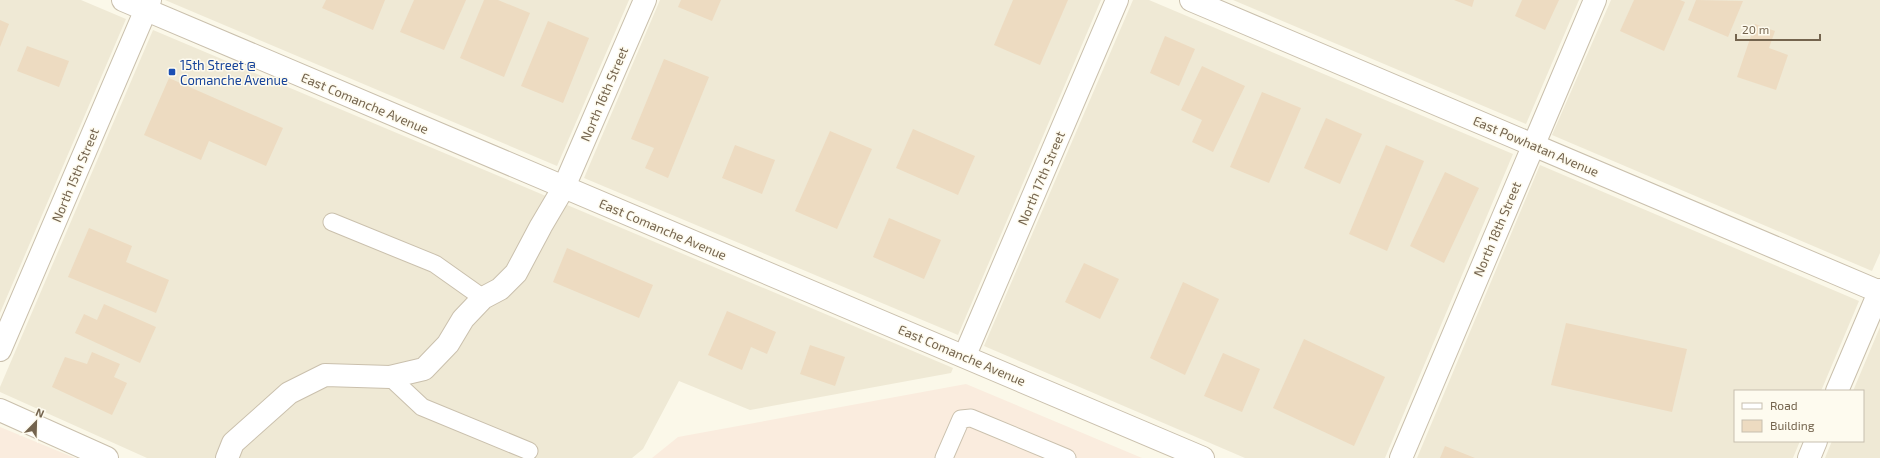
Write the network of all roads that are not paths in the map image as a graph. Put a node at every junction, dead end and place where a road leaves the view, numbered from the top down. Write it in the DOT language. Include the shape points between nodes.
graph roads {
  1 [pos="123,0"];
  2 [pos="644,0"];
  3 [pos="1117,0"];
  4 [pos="1191,0"];
  5 [pos="1595,0"];
  6 [pos="148,5"];
  7 [pos="1533,144"];
  8 [pos="564,187"];
  9 [pos="332,222"];
  10 [pos="1880,291"];
  11 [pos="483,298"];
  12 [pos="0,350"];
  13 [pos="965,356"];
  14 [pos="390,376"];
  15 [pos="1837,390"];
  16 [pos="0,410"];
  17 [pos="1816,442"];
  18 [pos="529,451"];
  19 [pos="107,458"];
  20 [pos="227,458"];
  21 [pos="944,458"];
  22 [pos="1067,458"];
  23 [pos="1203,458"];
  24 [pos="1401,458"];
  25 [pos="1809,458"];
  1 -- 6 [label="street, East Comanche Avenue"];
  2 -- 8 [label="street, North 16th Street"];
  3 -- 13 [label="street, North 17th Street"];
  4 -- 7 [label="street, East Powhatan Avenue"];
  5 -- 7 [label="street, North 18th Street"];
  6 -- 8 [label="street, East Comanche Avenue"];
  6 -- 12 [label="street, North 15th Street"];
  7 -- 10 [label="street, East Powhatan Avenue"];
  7 -- 24 [label="street, North 18th Street"];
  8 -- 11 [label="street, North 16th Street" via="516,273 500,290"];
  8 -- 13 [label="street, East Comanche Avenue"];
  9 -- 11 [label="lane" via="435,264"];
  10 -- 15 [label="street"];
  11 -- 14 [label="street, North 16th Street" via="463,319 448,344 424,369"];
  13 -- 23 [label="street, East Comanche Avenue"];
  14 -- 18 [label="lane" via="422,407"];
  14 -- 20 [label="street, North 16th Street" via="325,375 289,392 233,443"];
  16 -- 19 [label="street"];
  17 -- 25 [label="street"];
  21 -- 22 [label="lane" via="961,419 971,418"];
}
